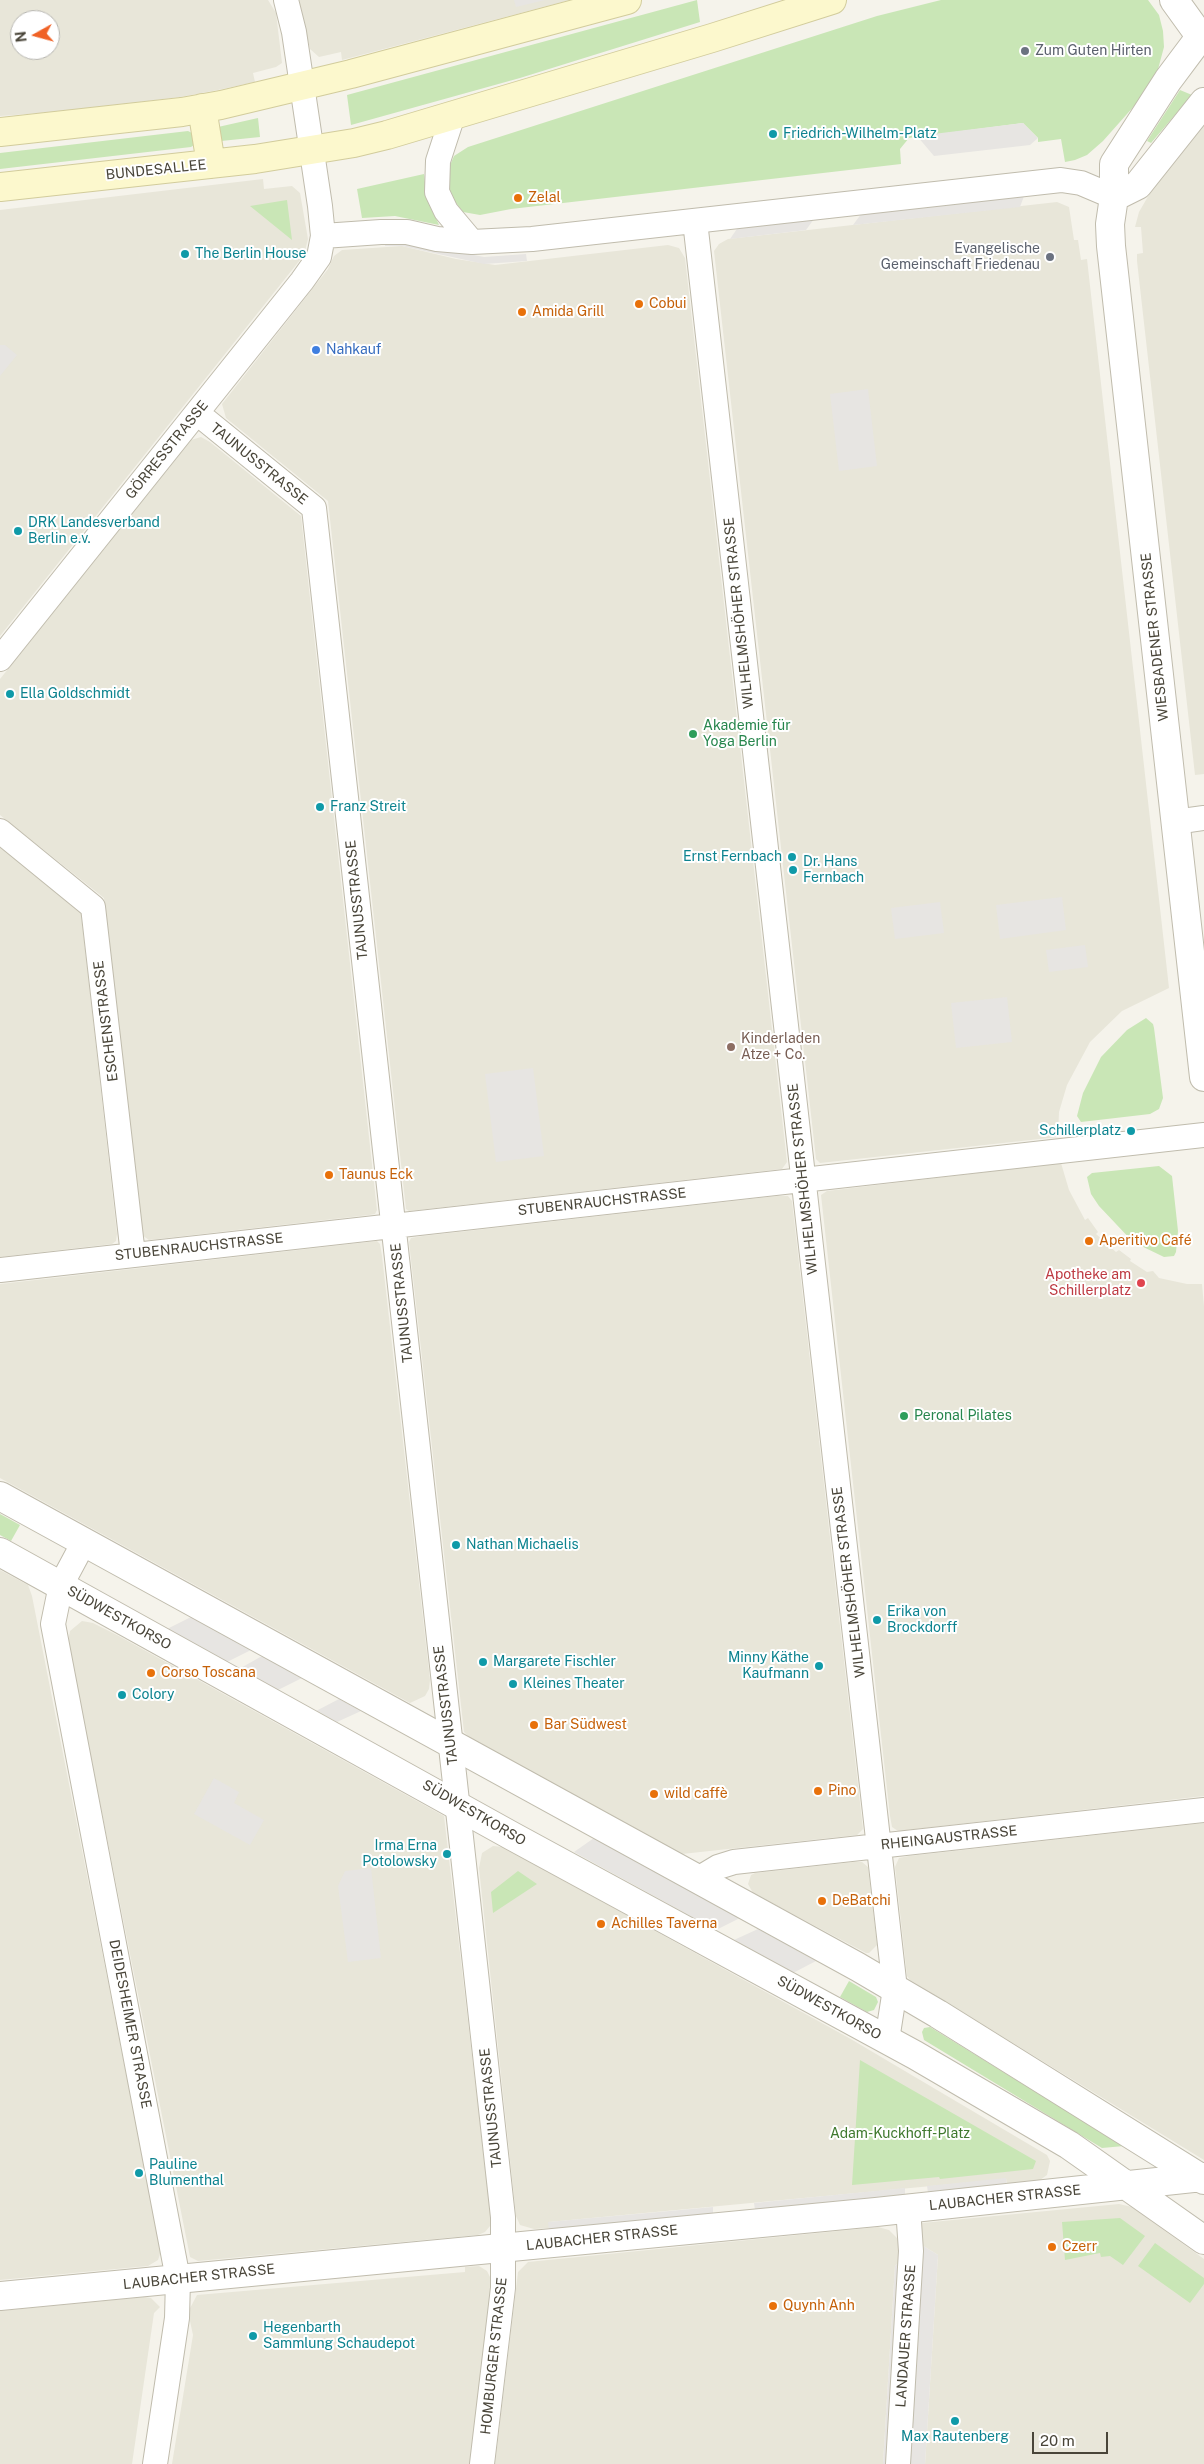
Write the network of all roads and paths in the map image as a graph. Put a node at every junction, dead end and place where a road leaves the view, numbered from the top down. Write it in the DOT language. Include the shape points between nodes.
graph roads {
  1 [pos="286,0"];
  2 [pos="627,0"];
  3 [pos="832,0"];
  4 [pos="1174,0"];
  5 [pos="1203,35"];
  6 [pos="303,86"];
  7 [pos="1204,102"];
  8 [pos="202,108"];
  9 [pos="453,115"];
  10 [pos="0,132"];
  11 [pos="312,150"];
  12 [pos="211,164"];
  13 [pos="0,187"];
  14 [pos="1114,196"];
  15 [pos="695,221"];
  16 [pos="323,236"];
  17 [pos="472,242"];
  18 [pos="197,413"];
  19 [pos="0,658"];
  20 [pos="1204,818"];
  21 [pos="1175,822"];
  22 [pos="0,831"];
  23 [pos="1204,1078"];
  24 [pos="1204,1135"];
  25 [pos="804,1180"];
  26 [pos="393,1226"];
  27 [pos="133,1255"];
  28 [pos="0,1270"];
  29 [pos="0,1496"];
  30 [pos="84,1542"];
  31 [pos="0,1552"];
  32 [pos="61,1585"];
  33 [pos="450,1744"];
  34 [pos="458,1805"];
  35 [pos="1204,1810"];
  36 [pos="879,1846"];
  37 [pos="698,1879"];
  38 [pos="896,1989"];
  39 [pos="887,2040"];
  40 [pos="1203,2178"];
  41 [pos="1126,2186"];
  42 [pos="908,2208"];
  43 [pos="1204,2240"];
  44 [pos="504,2248"];
  45 [pos="178,2279"];
  46 [pos="0,2296"];
  47 [pos="155,2464"];
  48 [pos="482,2464"];
  49 [pos="898,2464"];
  1 -- 6 [label="street"];
  2 -- 6 [label="main road"];
  3 -- 9 [label="main road"];
  4 -- 5 [label="street"];
  5 -- 14 [label="street" via="1142,119 1114,164"];
  6 -- 8 [label="main road"];
  6 -- 11 [label="street"];
  7 -- 14 [label="street" via="1138,185"];
  8 -- 10 [label="main road"];
  8 -- 12 [label="main road"];
  9 -- 11 [label="main road" via="379,137"];
  9 -- 17 [label="street" via="438,161 437,192 446,211"];
  11 -- 12 [label="main road, BUNDESALLEE"];
  11 -- 16 [label="street"];
  12 -- 13 [label="main road, BUNDESALLEE"];
  14 -- 15 [label="street" via="1061,180"];
  14 -- 21 [label="street, WIESBADENER STRASSE" via="1111,246"];
  15 -- 17 [label="street" via="532,239"];
  15 -- 25 [label="street, WILHELMSHÖHER STRASSE"];
  16 -- 17 [label="street" via="407,232 436,239"];
  16 -- 18 [label="street, GÖRRESSTRASSE" via="319,257 306,276"];
  18 -- 19 [label="street, GÖRRESSTRASSE"];
  18 -- 26 [label="street, TAUNUSSTRASSE" via="314,508"];
  20 -- 21 [label="street"];
  21 -- 23 [label="street, WIESBADENER STRASSE"];
  22 -- 27 [label="street, ESCHENSTRASSE" via="93,907"];
  24 -- 25 [label="street, STUBENRAUCHSTRASSE"];
  25 -- 26 [label="street, STUBENRAUCHSTRASSE"];
  25 -- 36 [label="street, WILHELMSHÖHER STRASSE"];
  26 -- 27 [label="street, STUBENRAUCHSTRASSE"];
  26 -- 33 [label="street, TAUNUSSTRASSE"];
  27 -- 28 [label="street, STUBENRAUCHSTRASSE"];
  29 -- 30 [label="street"];
  30 -- 32 [label="street, SÜDWESTKORSO"];
  30 -- 33 [label="street"];
  31 -- 32 [label="street, SÜDWESTKORSO"];
  32 -- 34 [label="street, SÜDWESTKORSO"];
  32 -- 45 [label="street, DEIDESHEIMER STRASSE" via="53,1624"];
  33 -- 34 [label="street, TAUNUSSTRASSE"];
  33 -- 37 [label="street"];
  34 -- 39 [label="street, SÜDWESTKORSO"];
  34 -- 44 [label="street, TAUNUSSTRASSE"];
  35 -- 36 [label="street, RHEINGAUSTRASSE"];
  36 -- 37 [label="street, RHEINGAUSTRASSE" via="734,1862"];
  36 -- 38 [label="street, WILHELMSHÖHER STRASSE"];
  37 -- 38 [label="street"];
  38 -- 39 [label="street, SÜDWESTKORSO"];
  38 -- 40 [label="street"];
  39 -- 41 [label="street, SÜDWESTKORSO" via="1069,2145"];
  40 -- 41 [label="street, LAUBACHER STRASSE"];
  41 -- 42 [label="street, LAUBACHER STRASSE"];
  41 -- 43 [label="street, SÜDWESTKORSO"];
  42 -- 44 [label="street, LAUBACHER STRASSE"];
  42 -- 49 [label="street, LANDAUER STRASSE" via="911,2251"];
  44 -- 45 [label="street, LAUBACHER STRASSE"];
  44 -- 48 [label="street, HOMBURGER STRASSE" via="504,2288"];
  45 -- 46 [label="street, LAUBACHER STRASSE"];
  45 -- 47 [label="street, DEIDESHEIMER STRASSE" via="177,2318"];
}
